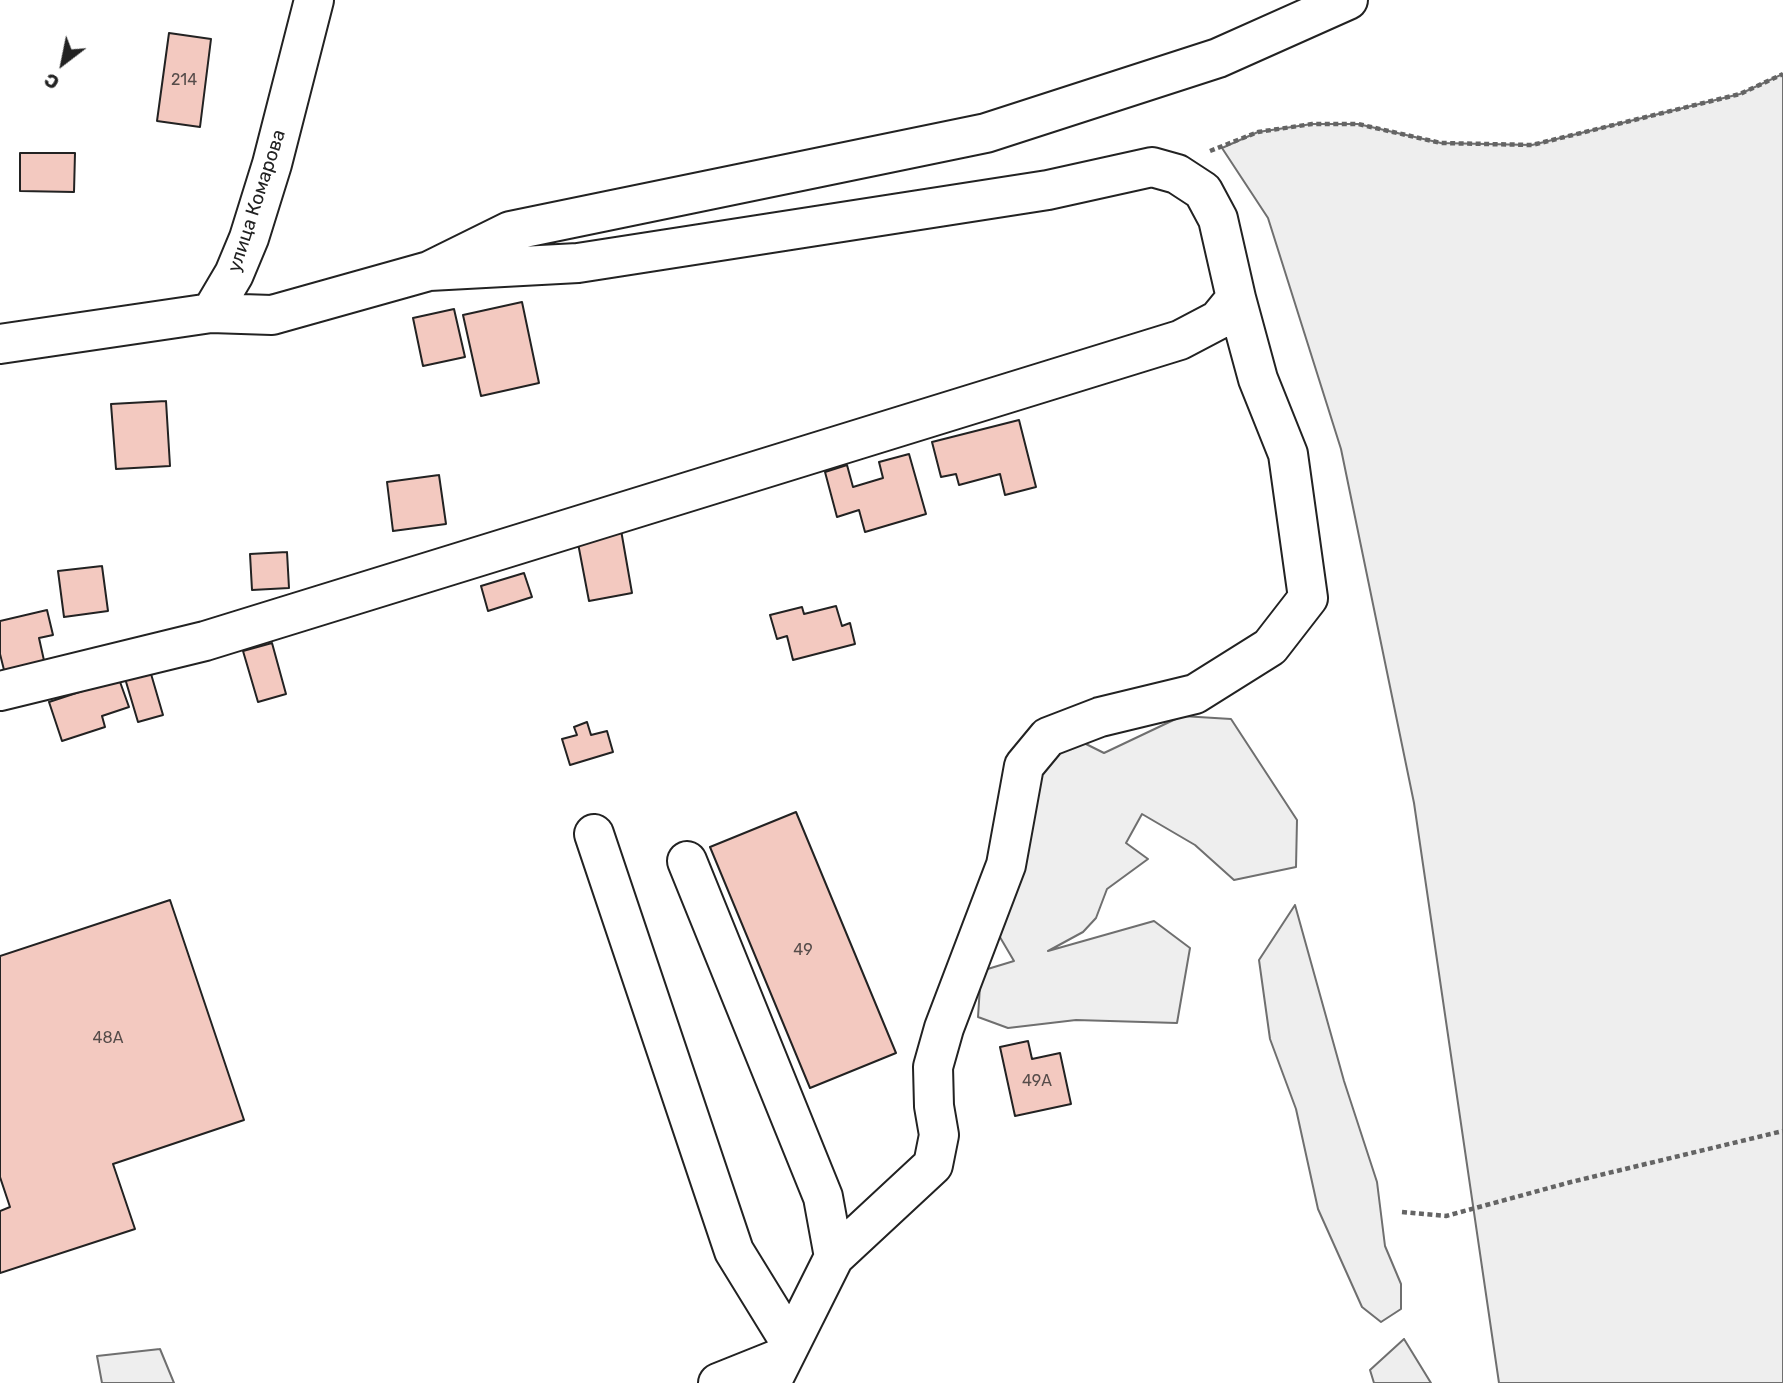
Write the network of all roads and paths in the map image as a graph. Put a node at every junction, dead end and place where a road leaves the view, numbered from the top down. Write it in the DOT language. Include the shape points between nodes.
graph roads {
  1 [pos="314,0"];
  2 [pos="1348,0"];
  3 [pos="1783,74"];
  4 [pos="1152,167"];
  5 [pos="429,271"];
  6 [pos="1236,298"];
  7 [pos="211,313"];
  8 [pos="0,344"];
  9 [pos="0,691"];
  10 [pos="594,834"];
  11 [pos="687,861"];
  12 [pos="1783,1132"];
  13 [pos="1402,1212"];
  14 [pos="834,1256"];
  15 [pos="781,1361"];
  16 [pos="718,1383"];
  1 -- 7 [label="street, улица Комарова" via="249,238"];
  2 -- 5 [label="street" via="1218,58 986,133 510,231"];
  3 -- 4 [label="path" via="1740,93 1532,145 1441,143 1358,124 1312,124 1258,132 1222,148"];
  4 -- 5 [label="street" via="1048,190 578,263"];
  4 -- 6 [label="street" via="1177,174 1203,191 1218,219"];
  5 -- 7 [label="street" via="272,315"];
  6 -- 9 [label="street" via="1218,320 1180,340 205,640"];
  6 -- 14 [label="street" via="1258,379 1288,454 1308,598 1270,647 1195,694 1100,718 1048,737 1024,766 1006,865 933,1067 939,1135 933,1166"];
  7 -- 8 [label="street"];
  10 -- 15 [label="street" via="734,1251"];
  11 -- 14 [label="street" via="823,1197"];
  12 -- 13 [label="path" via="1446,1216"];
  14 -- 15 [label="street"];
  15 -- 16 [label="street"];
}
